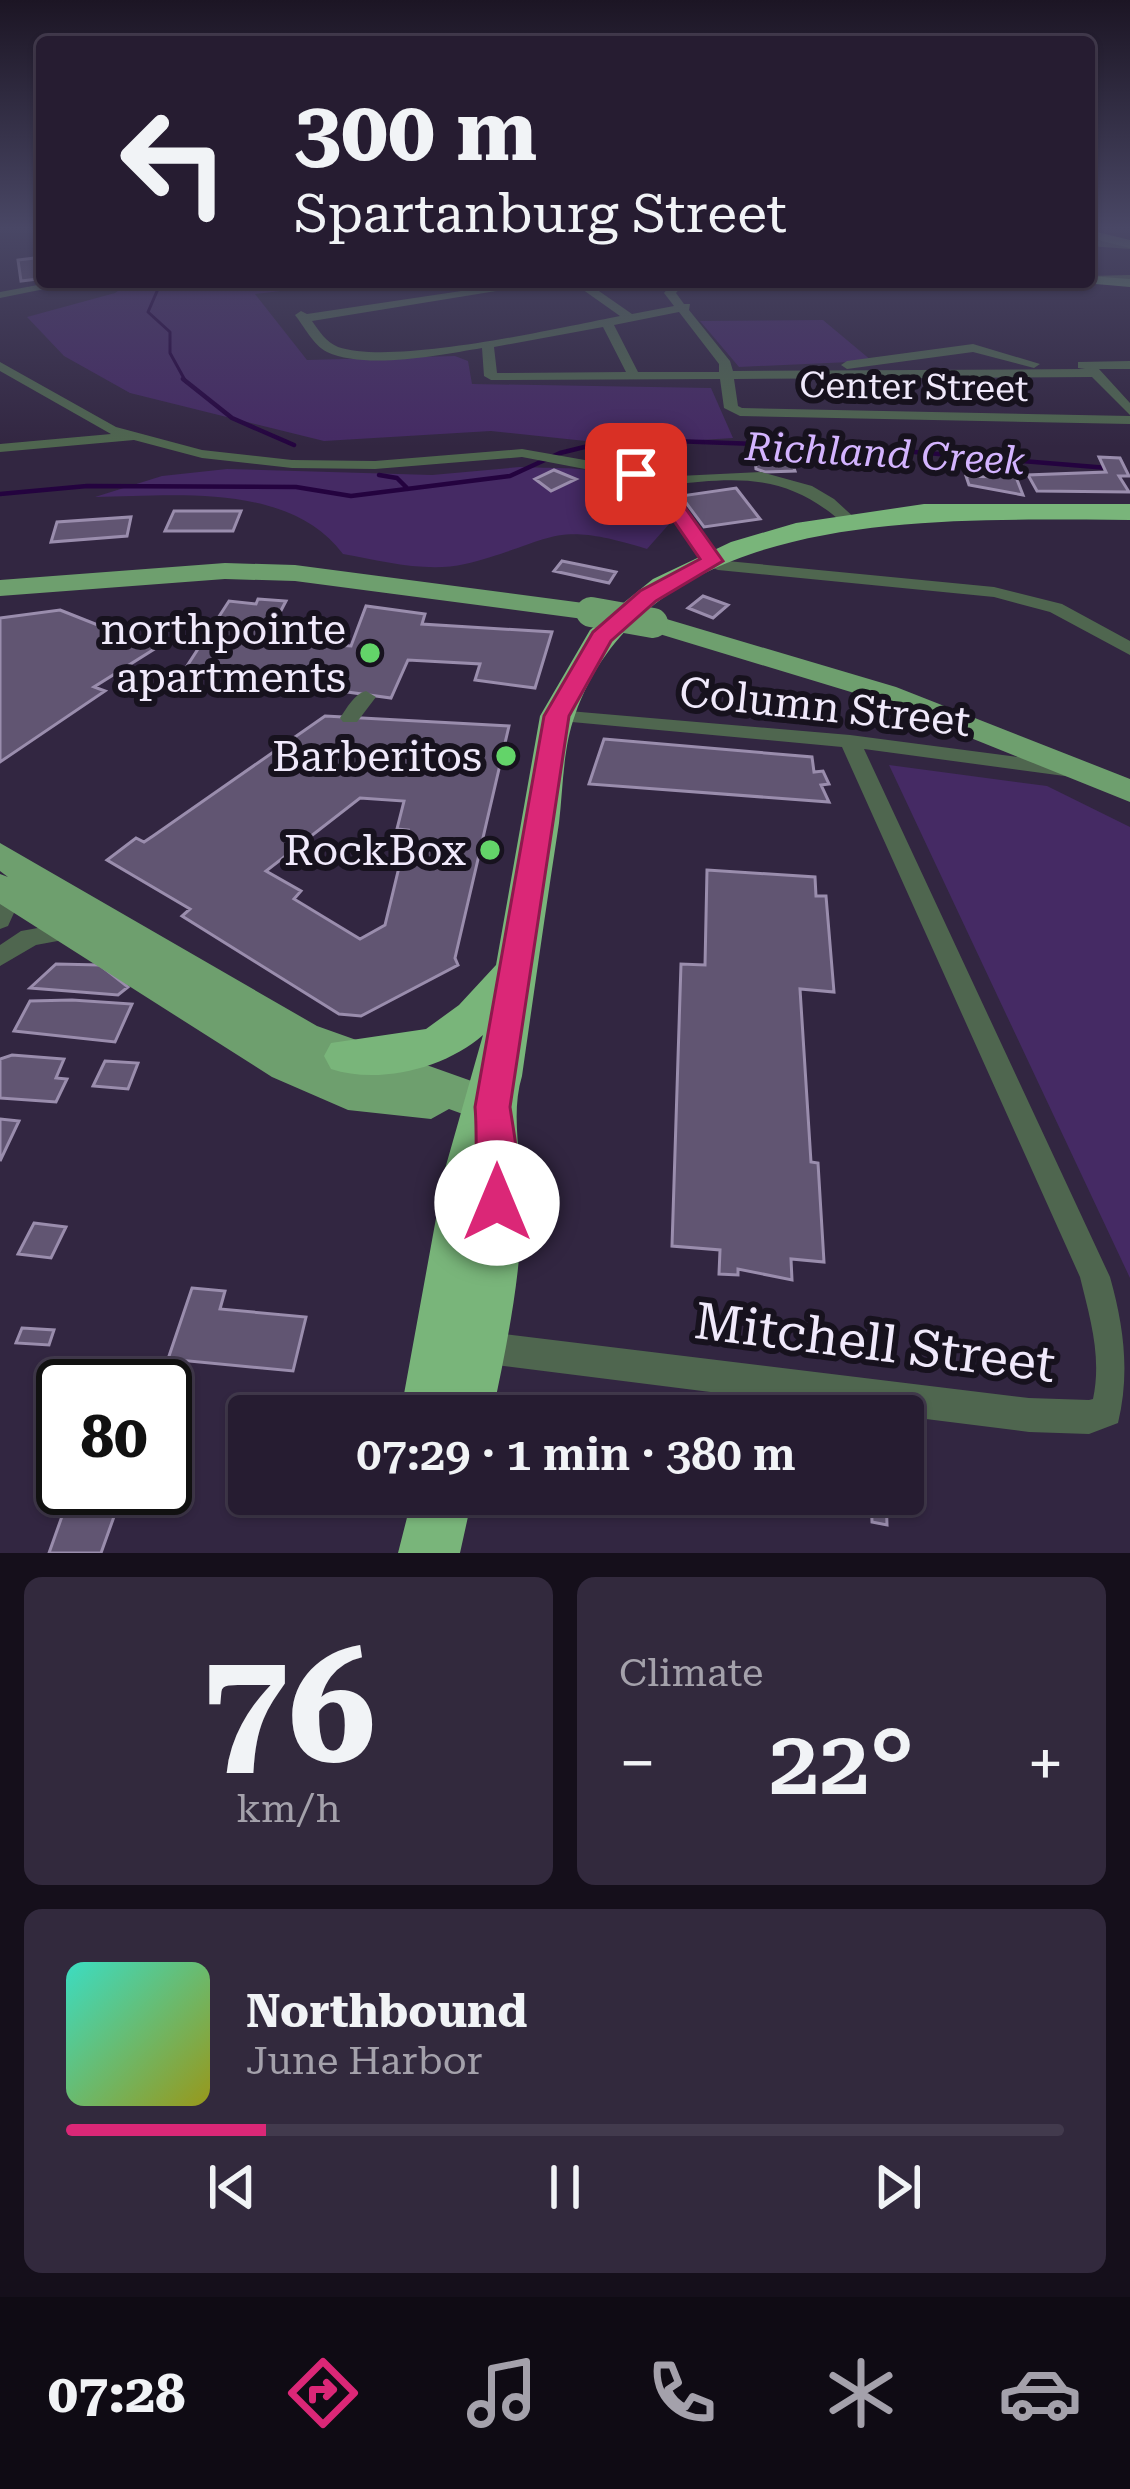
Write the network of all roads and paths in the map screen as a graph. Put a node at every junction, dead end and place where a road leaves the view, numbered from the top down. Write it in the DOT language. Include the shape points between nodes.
graph roads {
  1 [pos="393,302"];
  2 [pos="608,302"];
  3 [pos="681,302"];
  4 [pos="686,307"];
  5 [pos="629,317"];
  6 [pos="607,322"];
  7 [pos="488,345"];
  8 [pos="1130,365"];
  9 [pos="0,366"];
  10 [pos="1092,369"];
  11 [pos="632,370"];
  12 [pos="728,377"];
  13 [pos="1130,416"];
  14 [pos="130,436"];
  15 [pos="0,448"];
  16 [pos="657,482"];
  17 [pos="1130,512"];
  18 [pos="850,520"];
  19 [pos="712,561"];
  20 [pos="143,579"];
  21 [pos="346,579"];
  22 [pos="217,587"];
  23 [pos="0,588"];
  24 [pos="416,588"];
  25 [pos="1130,649"];
  26 [pos="366,697"];
  27 [pos="556,716"];
  28 [pos="350,718"];
  29 [pos="850,741"];
  30 [pos="1084,772"];
  31 [pos="1130,791"];
  32 [pos="3,889"];
  33 [pos="71,931"];
  34 [pos="0,957"];
  35 [pos="514,972"];
  36 [pos="347,1056"];
  37 [pos="493,1107"];
  38 [pos="480,1347"];
  39 [pos="432,1395"];
  40 [pos="468,1395"];
  41 [pos="422,1515"];
  42 [pos="437,1515"];
  43 [pos="425,1553"];
  1 -- 7 [label="street" via="303,316 340,352"];
  2 -- 5 [label="street"];
  3 -- 4 [label="street"];
  4 -- 5 [label="street"];
  4 -- 12 [label="street"];
  5 -- 6 [label="street"];
  6 -- 7 [label="street"];
  6 -- 11 [label="street"];
  7 -- 12 [label="street" via="491,376"];
  8 -- 10 [label="street"];
  9 -- 14 [label="street" via="80,416"];
  10 -- 12 [label="street"];
  10 -- 12 [label="street" via="1029,364 974,348"];
  10 -- 13 [label="street"];
  12 -- 13 [label="street, Center Street" via="731,408 740,412"];
  14 -- 15 [label="street"];
  14 -- 16 [label="street" via="292,464 541,454"];
  16 -- 18 [label="street" via="789,479 827,497"];
  16 -- 19 [label="street"];
  17 -- 18 [label="highway" via="949,511"];
  18 -- 19 [label="highway"];
  19 -- 25 [label="street" via="753,572 994,592 1056,608"];
  19 -- 27 [label="highway" via="648,596 602,638"];
  20 -- 21 [label="main road" via="225,571"];
  20 -- 22 [label="main road"];
  20 -- 23 [label="main road"];
  21 -- 22 [label="main road" via="238,578"];
  21 -- 24 [label="main road"];
  22 -- 24 [label="main road"];
  24 -- 30 [label="main road, bridge" via="653,623 885,693"];
  26 -- 28 [label="street"];
  27 -- 29 [label="street, Column Street"];
  27 -- 35 [label="highway"];
  29 -- 30 [label="street, Column Street"];
  29 -- 38 [label="street, Mitchell Street" via="1095,1277 1115,1358 1106,1411 1029,1415"];
  30 -- 31 [label="main road"];
  32 -- 33 [label="main road"];
  32 -- 36 [label="main road"];
  33 -- 34 [label="street" via="30,937"];
  33 -- 37 [label="main road" via="287,1065 347,1092"];
  35 -- 36 [label="highway" via="474,1020 413,1056"];
  35 -- 37 [label="highway"];
  36 -- 37 [label="main road"];
  37 -- 38 [label="highway" via="499,1161"];
  37 -- 39 [label="highway" via="470,1169"];
  38 -- 40 [label="highway"];
  41 -- 43 [label="highway"];
  42 -- 43 [label="highway"];
}
